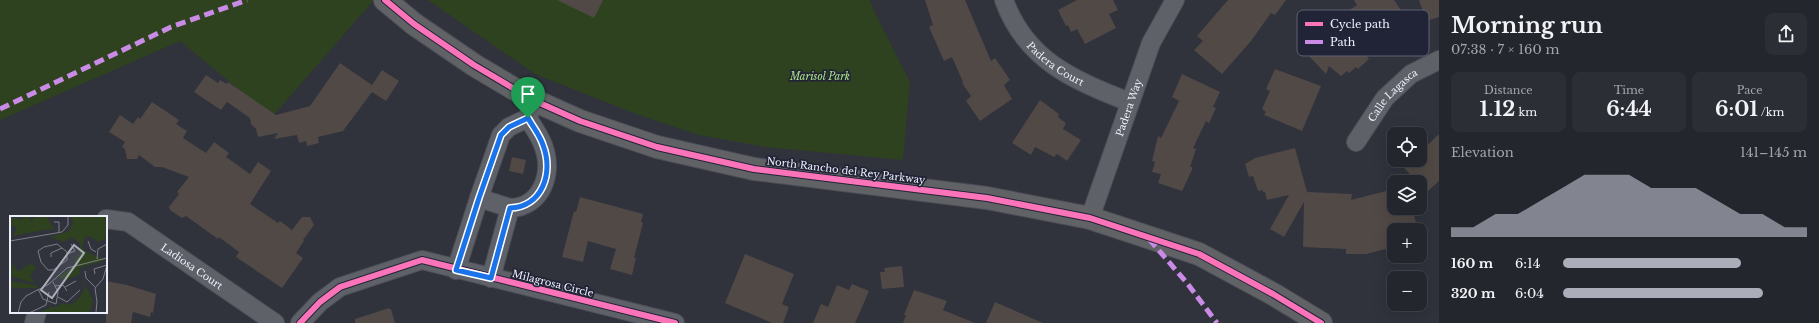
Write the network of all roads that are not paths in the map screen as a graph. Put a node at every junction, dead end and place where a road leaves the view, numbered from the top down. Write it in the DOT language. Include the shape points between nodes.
graph roads {
  1 [pos="385,0"];
  2 [pos="1004,0"];
  3 [pos="1175,0"];
  4 [pos="1439,60"];
  5 [pos="1129,102"];
  6 [pos="530,109"];
  7 [pos="1356,142"];
  8 [pos="479,198"];
  9 [pos="510,208"];
  10 [pos="1090,218"];
  11 [pos="107,219"];
  12 [pos="456,270"];
  13 [pos="491,278"];
  14 [pos="37,313"];
  15 [pos="34,323"];
  16 [pos="275,323"];
  17 [pos="300,323"];
  18 [pos="675,323"];
  19 [pos="1320,323"];
  1 -- 6 [label="street, North Rancho del Rey Parkway"];
  2 -- 5 [label="street, Padera Court" via="1025,38 1050,64 1081,83"];
  3 -- 5 [label="street, Padera Way" via="1151,43"];
  4 -- 7 [label="street, Calle Lagasca" via="1411,74 1385,98"];
  5 -- 10 [label="street, Padera Way"];
  6 -- 8 [label="street" via="501,135"];
  6 -- 9 [label="street" via="544,146 548,172 543,188 531,201 520,207"];
  6 -- 10 [label="street, North Rancho del Rey Parkway" via="580,121 657,147 754,169 988,198"];
  8 -- 9 [label="street"];
  8 -- 12 [label="street"];
  9 -- 13 [label="street"];
  10 -- 19 [label="street, North Rancho del Rey Parkway" via="1199,254"];
  11 -- 16 [label="street, Ladiosa Court" via="128,222"];
  12 -- 13 [label="street, Milagrosa Circle"];
  12 -- 17 [label="street, Milagrosa Circle" via="422,260 340,287 320,302"];
  13 -- 18 [label="street, Milagrosa Circle"];
  14 -- 15 [label="street"];
}
